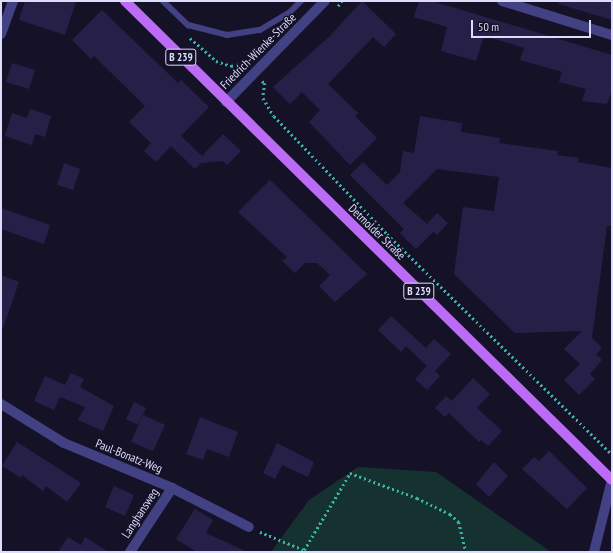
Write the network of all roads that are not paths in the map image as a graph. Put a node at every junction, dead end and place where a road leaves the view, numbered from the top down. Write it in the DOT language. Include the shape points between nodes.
graph roads {
  1 [pos="12,1"];
  2 [pos="125,1"];
  3 [pos="163,1"];
  4 [pos="300,1"];
  5 [pos="325,1"];
  6 [pos="502,1"];
  7 [pos="1,34"];
  8 [pos="612,35"];
  9 [pos="226,102"];
  10 [pos="1,404"];
  11 [pos="612,480"];
  12 [pos="172,488"];
  13 [pos="249,527"];
  14 [pos="130,552"];
  15 [pos="594,552"];
  1 -- 7 [label="street"];
  2 -- 9 [label="main road, Detmolder Straße / B 239"];
  3 -- 4 [label="lane" via="188,25 227,35 260,30 290,12"];
  5 -- 9 [label="street, Friedrich-Wienke-Straße"];
  6 -- 8 [label="street"];
  9 -- 11 [label="main road, Detmolder Straße / B 239"];
  10 -- 12 [label="street, Paul-Bonatz-Weg" via="64,443"];
  11 -- 15 [label="street"];
  12 -- 13 [label="street, Paul-Bonatz-Weg"];
  12 -- 14 [label="street, Langhansweg"];
}
